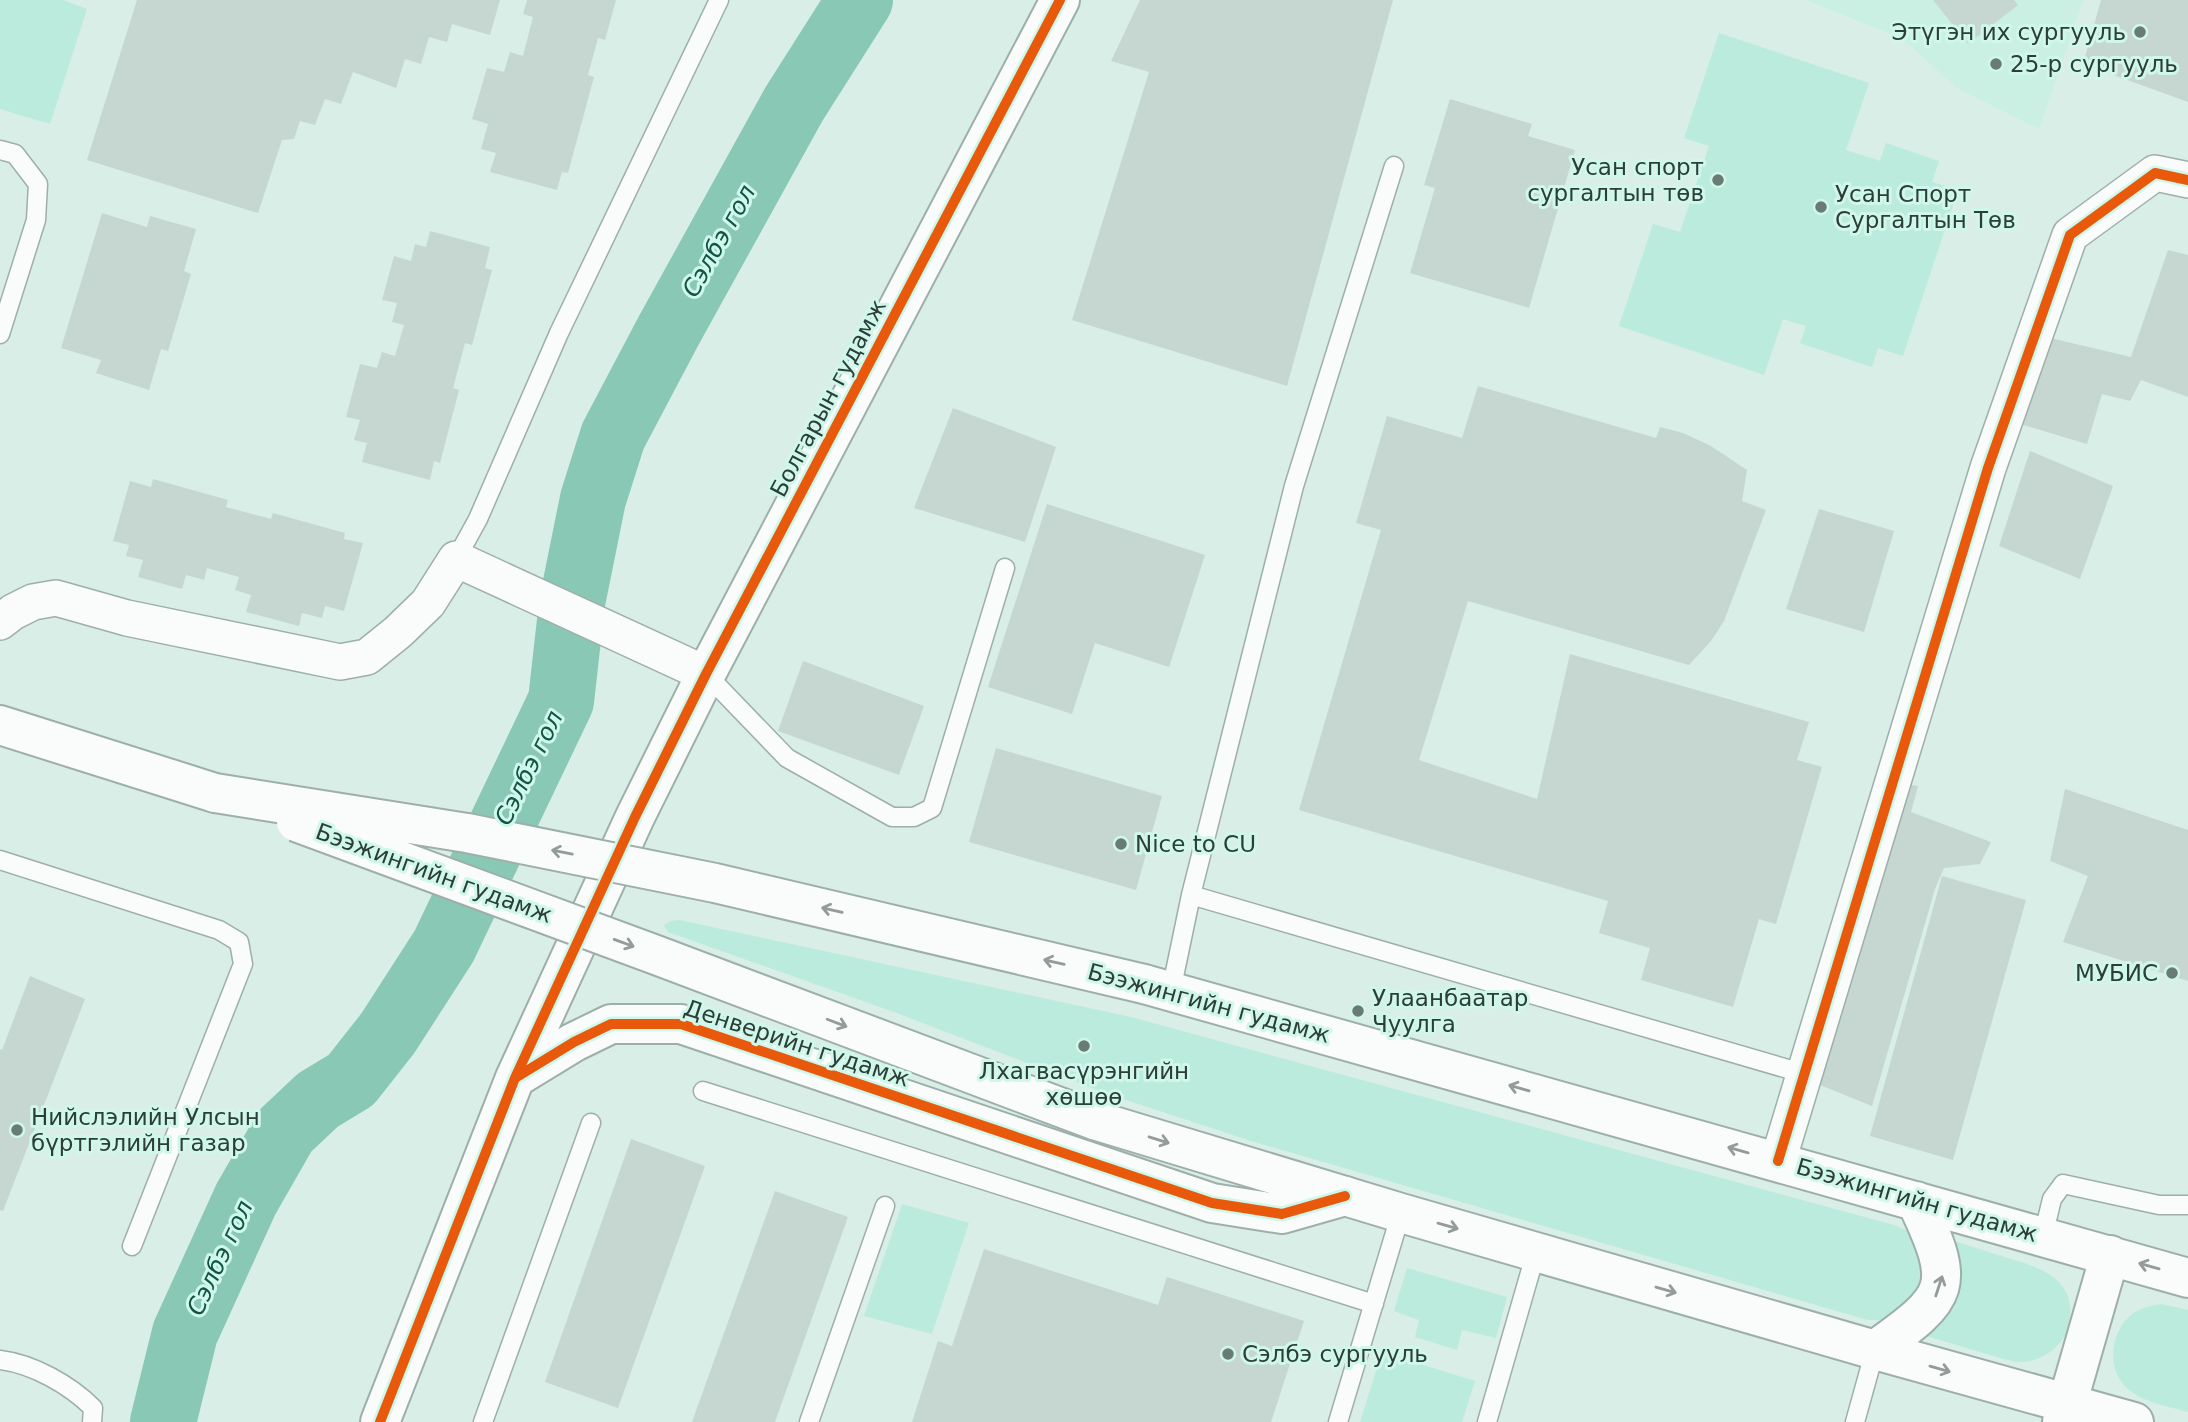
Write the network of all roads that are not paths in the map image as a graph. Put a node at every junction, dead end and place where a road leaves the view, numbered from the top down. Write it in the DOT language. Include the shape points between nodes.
graph roads {
  1 [pos="719,0"];
  2 [pos="1060,0"];
  3 [pos="0,150"];
  4 [pos="1394,166"];
  5 [pos="2188,180"];
  6 [pos="0,334"];
  7 [pos="471,566"];
  8 [pos="1005,568"];
  9 [pos="0,622"];
  10 [pos="706,674"];
  11 [pos="0,725"];
  12 [pos="215,793"];
  13 [pos="0,860"];
  14 [pos="1191,895"];
  15 [pos="1158,987"];
  16 [pos="1805,1073"];
  17 [pos="515,1078"];
  18 [pos="704,1091"];
  19 [pos="591,1123"];
  20 [pos="1778,1161"];
  21 [pos="1345,1196"];
  22 [pos="1916,1200"];
  23 [pos="885,1206"];
  24 [pos="2188,1206"];
  25 [pos="1401,1213"];
  26 [pos="2043,1236"];
  27 [pos="132,1246"];
  28 [pos="1535,1252"];
  29 [pos="2110,1255"];
  30 [pos="2188,1278"];
  31 [pos="1374,1304"];
  32 [pos="1875,1350"];
  33 [pos="0,1360"];
  34 [pos="2065,1413"];
  35 [pos="92,1422"];
  36 [pos="380,1422"];
  37 [pos="483,1422"];
  38 [pos="809,1422"];
  39 [pos="1338,1422"];
  40 [pos="1487,1422"];
  41 [pos="1855,1422"];
  42 [pos="2134,1422"];
  1 -- 7 [label="lane" via="559,333 478,519"];
  2 -- 10 [label="main road, Болгарын гудамж"];
  3 -- 6 [label="lane" via="15,154 38,184 36,220"];
  4 -- 14 [label="lane" via="1294,486"];
  5 -- 16 [label="street" via="2155,173 2070,235 1988,468"];
  7 -- 9 [label="street" via="367,657 340,662 56,598 33,602"];
  7 -- 10 [label="street"];
  8 -- 10 [label="lane" via="932,808 914,817 892,817 787,758"];
  10 -- 17 [label="main road, Болгарын гудамж"];
  11 -- 12 [label="main road, Бээжингийн гудамж"];
  15 -- 12 [label="main road, Бээжингийн гудамж, one-way, bridge" via="715,883 467,833"];
  12 -- 21 [label="main road, Бээжингийн гудамж, one-way, bridge" via="1094,1120"];
  13 -- 27 [label="lane" via="219,930 239,942 243,964"];
  14 -- 15 [label="lane"];
  14 -- 16 [label="lane"];
  20 -- 15 [label="main road, Бээжингийн гудамж, one-way"];
  16 -- 20 [label="street"];
  17 -- 21 [label="main road, Денверийн гудамж" via="611,1024 681,1024 1212,1203 1282,1214"];
  17 -- 36 [label="main road"];
  18 -- 31 [label="lane"];
  19 -- 37 [label="lane"];
  20 -- 22 [label="main road, Бээжингийн гудамж"];
  21 -- 25 [label="main road, Бээжингийн гудамж"];
  22 -- 26 [label="main road, Бээжингийн гудамж"];
  32 -- 22 [label="main road, one-way" via="1930,1307 1943,1275 1934,1239"];
  23 -- 38 [label="lane"];
  24 -- 26 [label="lane" via="2159,1205 2063,1184 2052,1199"];
  25 -- 28 [label="main road, Бээжингийн гудамж, one-way"];
  25 -- 31 [label="lane"];
  26 -- 29 [label="main road, Бээжингийн гудамж"];
  28 -- 32 [label="main road, Бээжингийн гудамж, one-way"];
  28 -- 40 [label="lane"];
  30 -- 29 [label="main road, Бээжингийн гудамж, one-way"];
  29 -- 34 [label="main road"];
  31 -- 39 [label="lane"];
  32 -- 34 [label="main road, Бээжингийн гудамж, one-way"];
  32 -- 41 [label="lane"];
  33 -- 35 [label="lane" via="50,1376 78,1393 93,1408"];
  34 -- 42 [label="main road, Бээжингийн гудамж"];
}
